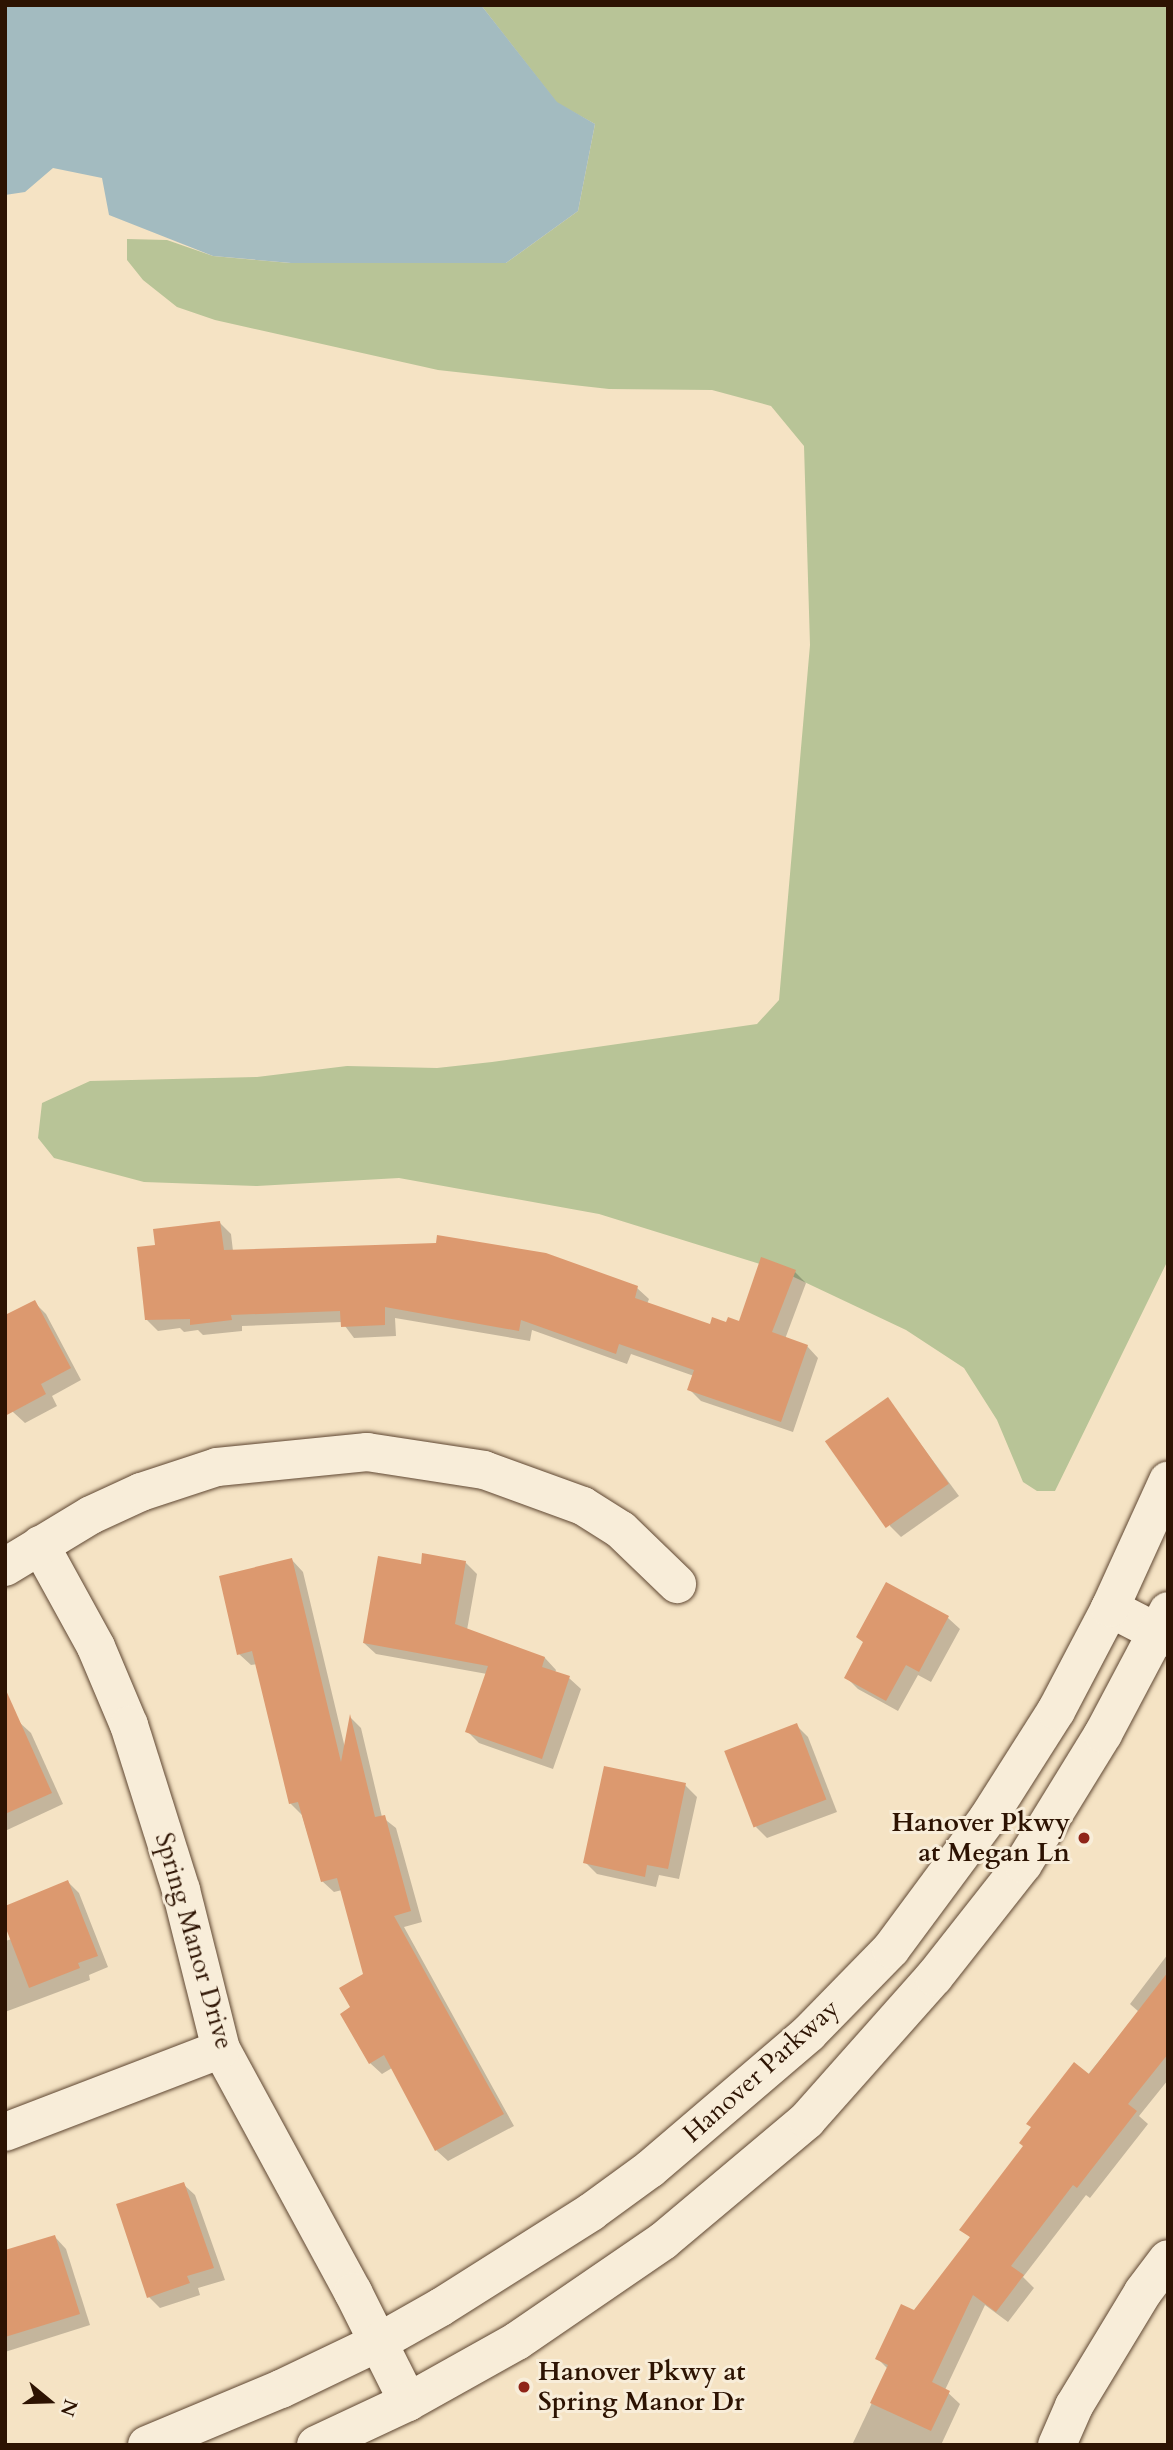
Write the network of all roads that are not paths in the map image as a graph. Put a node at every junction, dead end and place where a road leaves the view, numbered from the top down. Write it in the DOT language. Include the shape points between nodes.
graph roads {
  1 [pos="1168,1481"];
  2 [pos="40,1545"];
  3 [pos="5,1567"];
  4 [pos="677,1584"];
  5 [pos="1110,1608"];
  6 [pos="1164,1627"];
  7 [pos="221,2049"];
  8 [pos="5,2132"];
  9 [pos="1168,2259"];
  10 [pos="379,2342"];
  11 [pos="408,2402"];
  12 [pos="147,2445"];
  13 [pos="316,2445"];
  14 [pos="1058,2445"];
  1 -- 5 [label="street, Hanover Parkway"];
  2 -- 3 [label="street"];
  2 -- 4 [label="street" via="141,1492 217,1467 368,1452 484,1471 583,1506 621,1530"];
  2 -- 7 [label="street, Spring Manor Drive" via="96,1647 129,1725 181,1890"];
  5 -- 6 [label="street"];
  5 -- 10 [label="street, Hanover Parkway" via="1056,1711 988,1818 891,1949 809,2033 650,2169 591,2212"];
  6 -- 11 [label="street" via="1023,1864 934,1977 807,2120 663,2241 517,2341"];
  7 -- 8 [label="street"];
  7 -- 10 [label="street, Spring Manor Drive"];
  9 -- 14 [label="street" via="1074,2406"];
  10 -- 11 [label="street, Spring Manor Drive"];
  10 -- 12 [label="street, Hanover Parkway"];
  11 -- 13 [label="street"];
}
